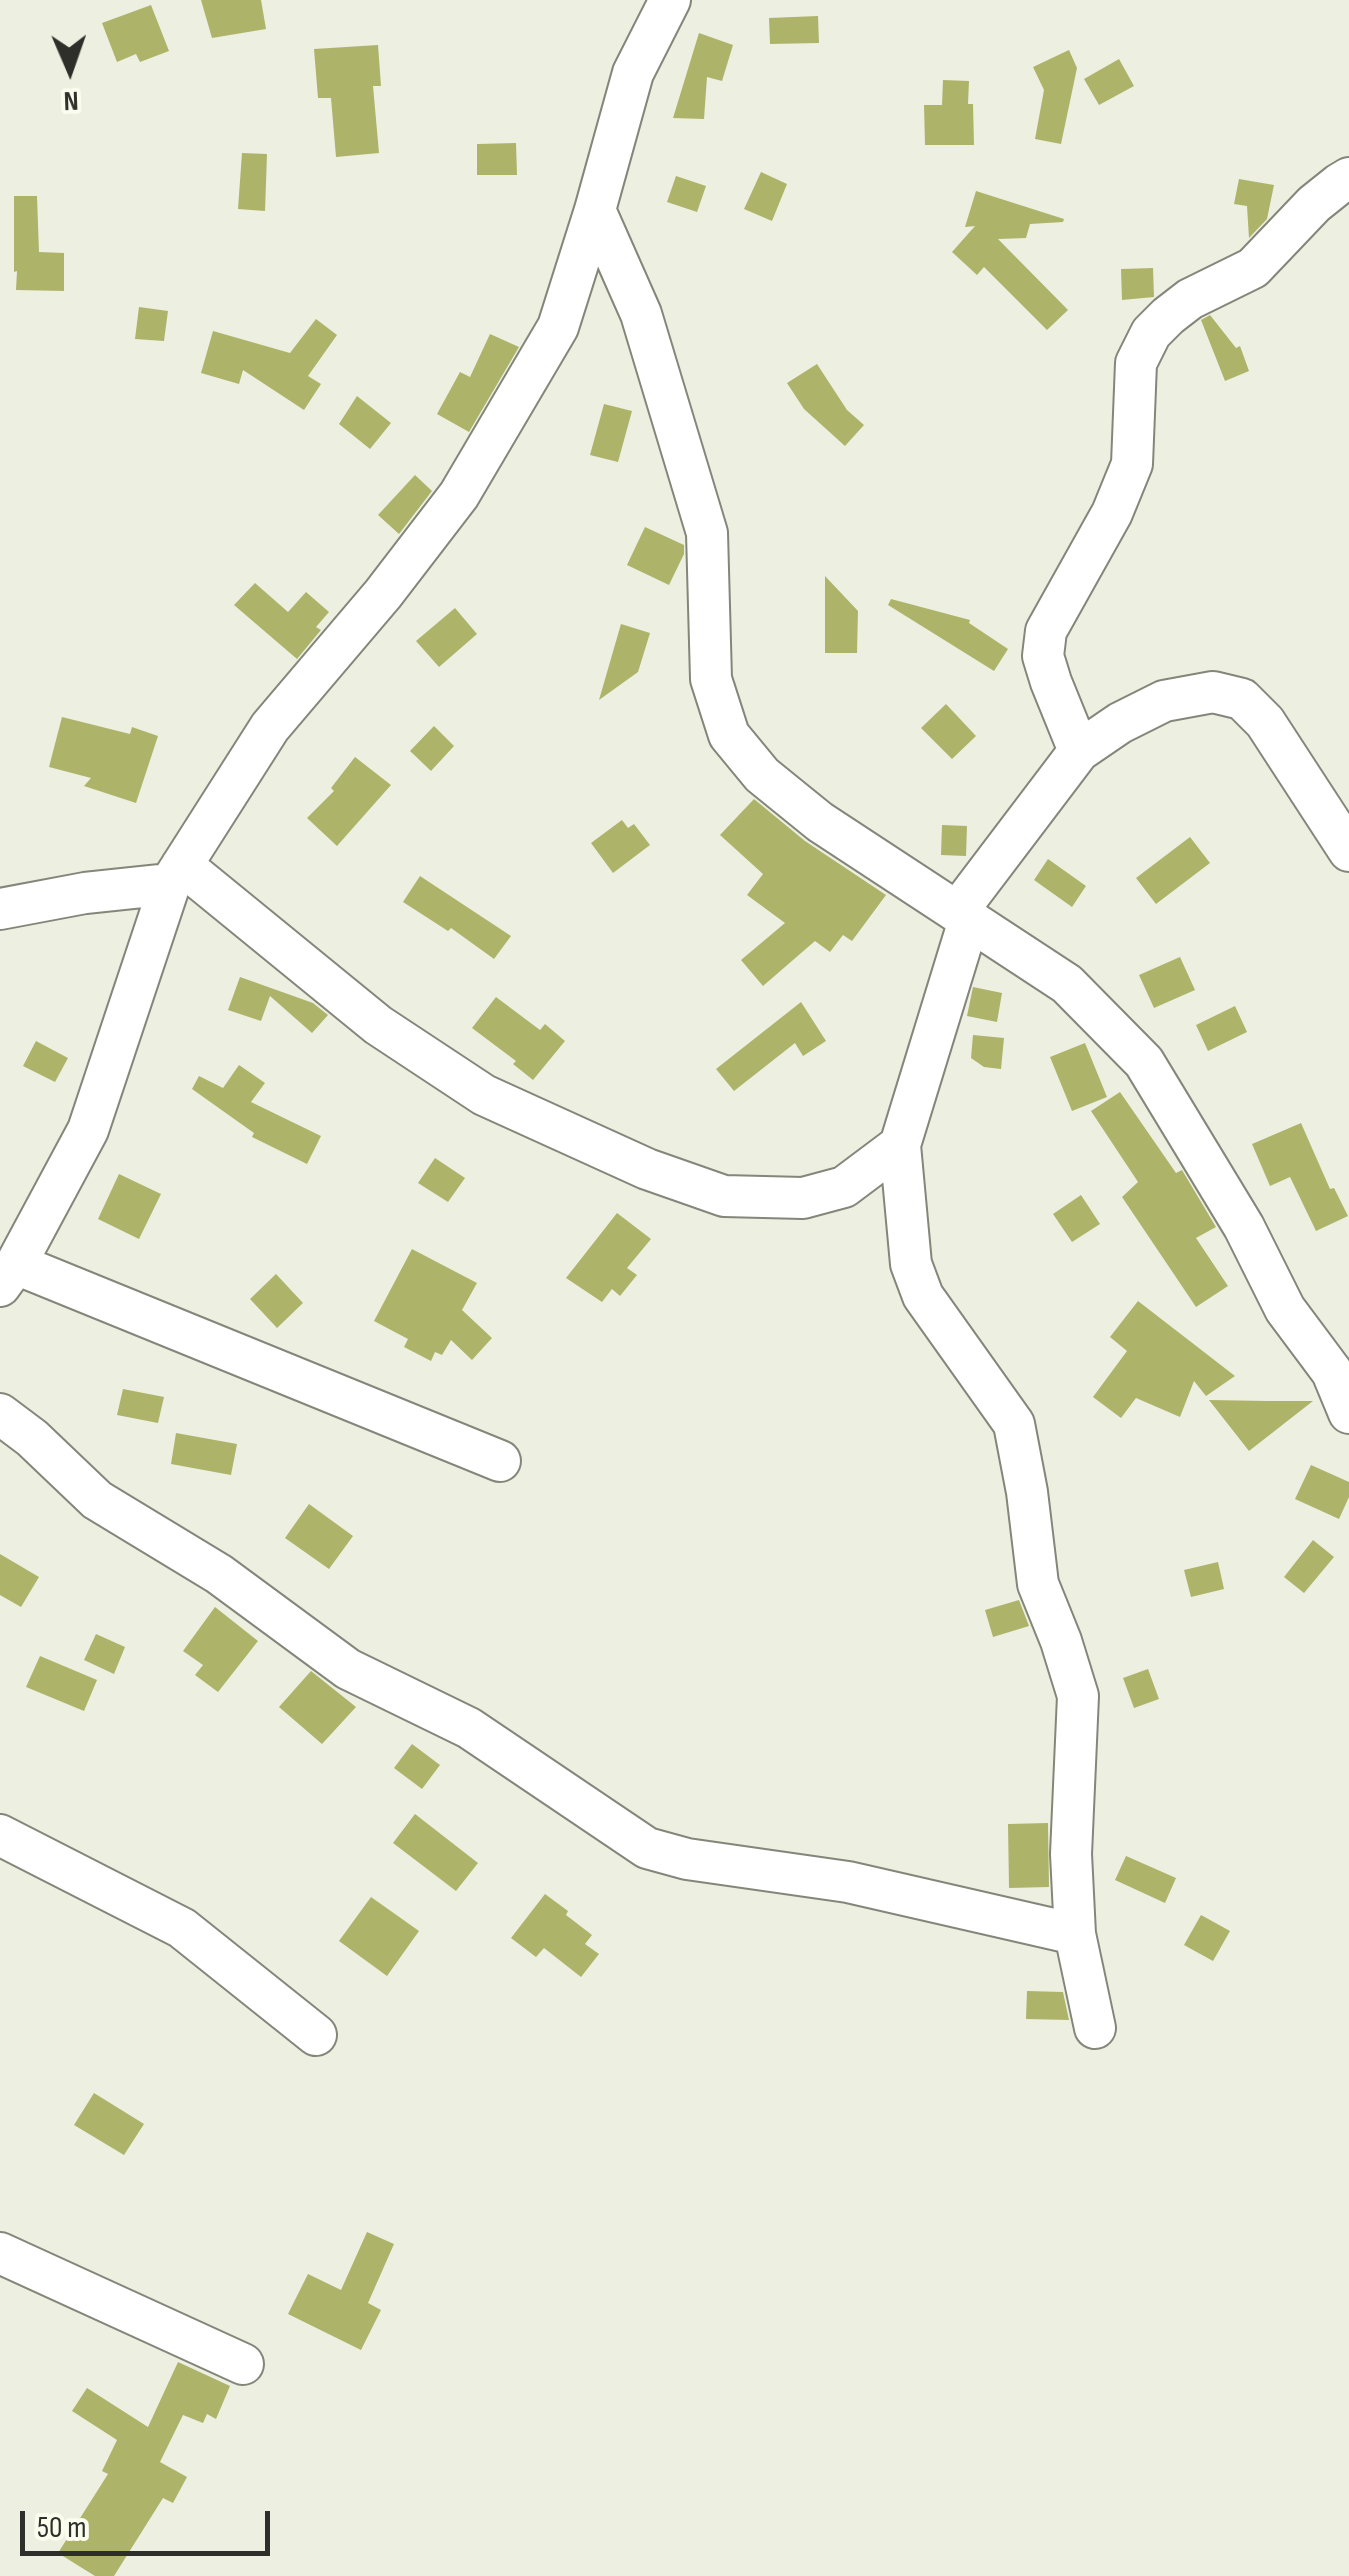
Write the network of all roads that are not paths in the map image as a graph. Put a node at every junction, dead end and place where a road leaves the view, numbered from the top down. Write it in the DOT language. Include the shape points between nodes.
graph roads {
  1 [pos="670,0"];
  2 [pos="1349,178"];
  3 [pos="595,210"];
  4 [pos="1080,751"];
  5 [pos="1349,851"];
  6 [pos="176,875"];
  7 [pos="0,908"];
  8 [pos="963,916"];
  9 [pos="900,1145"];
  10 [pos="8,1275"];
  11 [pos="1349,1412"];
  12 [pos="0,1414"];
  13 [pos="500,1461"];
  14 [pos="0,1834"];
  15 [pos="1075,1934"];
  16 [pos="1096,2028"];
  17 [pos="316,2036"];
  18 [pos="0,2253"];
  19 [pos="243,2364"];
  1 -- 3 [label="street" via="633,74"];
  2 -- 4 [label="street" via="1253,268 1168,316 1136,363 1132,464 1046,630 1043,656"];
  3 -- 6 [label="street" via="558,328 458,494 384,594 270,727"];
  3 -- 8 [label="street" via="640,314 707,532 711,680 729,736 762,775 820,822"];
  4 -- 5 [label="street" via="1164,701 1214,692 1242,698 1265,722"];
  4 -- 8 [label="street"];
  6 -- 7 [label="street"];
  6 -- 9 [label="street" via="484,1095 647,1169 724,1196 803,1198 844,1188"];
  6 -- 10 [label="street" via="88,1130"];
  8 -- 9 [label="street"];
  8 -- 11 [label="street" via="1068,984 1144,1062 1244,1227 1284,1309 1332,1372"];
  9 -- 15 [label="street" via="911,1264 923,1296 1014,1424 1038,1584 1078,1696 1071,1854"];
  10 -- 13 [label="street"];
  12 -- 15 [label="street" via="97,1500 219,1574 348,1669 469,1728 647,1848 848,1882"];
  14 -- 17 [label="street" via="182,1928"];
  15 -- 16 [label="street"];
  18 -- 19 [label="street"];
}
